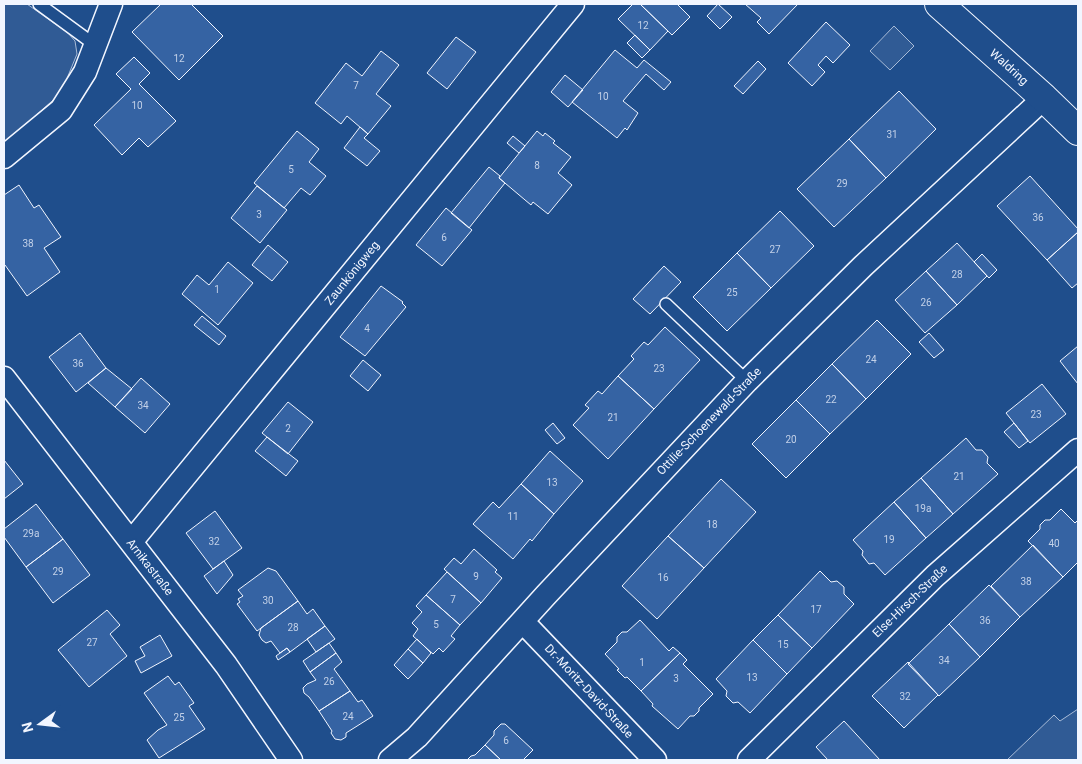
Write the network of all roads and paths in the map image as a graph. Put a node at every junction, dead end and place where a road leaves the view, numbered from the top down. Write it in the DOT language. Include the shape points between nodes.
graph roads {
  1 [pos="38,4"];
  2 [pos="111,4"];
  3 [pos="572,4"];
  4 [pos="939,4"];
  5 [pos="95,45"];
  6 [pos="1044,98"];
  7 [pos="1078,131"];
  8 [pos="4,157"];
  9 [pos="666,304"];
  10 [pos="4,378"];
  11 [pos="747,381"];
  12 [pos="1078,450"];
  13 [pos="131,542"];
  14 [pos="522,622"];
  15 [pos="291,760"];
  16 [pos="390,760"];
  17 [pos="655,760"];
  18 [pos="749,760"];
  1 -- 5 [label="lane"];
  2 -- 5 [label="street"];
  3 -- 13 [label="street, Zaunkönigweg"];
  4 -- 6 [label="street, Waldring"];
  5 -- 8 [label="street" via="85,72 61,110"];
  6 -- 7 [label="street, Waldring"];
  6 -- 11 [label="street, Ottilie-Schoenewald-Straße" via="863,266"];
  9 -- 11 [label="lane"];
  10 -- 13 [label="street, Arnikastraße"];
  11 -- 14 [label="street, Ottilie-Schoenewald-Straße"];
  12 -- 18 [label="street, Else-Hirsch-Straße" via="935,576"];
  13 -- 15 [label="street, Arnikastraße" via="226,665"];
  14 -- 16 [label="street, Ottilie-Schoenewald-Straße" via="418,738"];
  14 -- 17 [label="street, Dr.-Moritz-David-Straße"];
}
